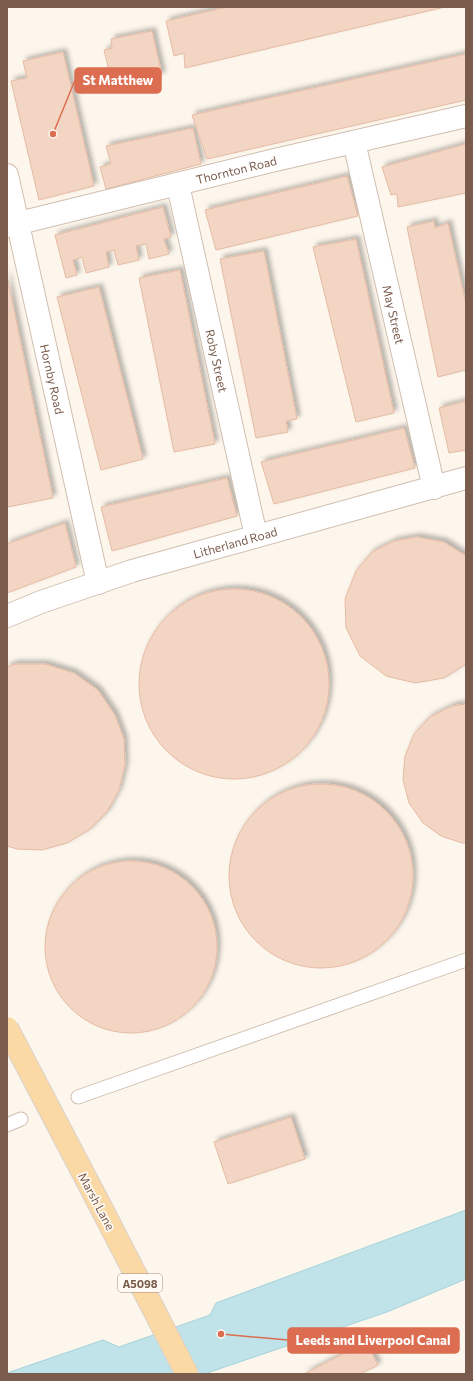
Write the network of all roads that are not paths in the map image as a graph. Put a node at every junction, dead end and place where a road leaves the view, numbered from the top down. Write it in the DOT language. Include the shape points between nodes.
graph roads {
  1 [pos="466,116"];
  2 [pos="354,142"];
  3 [pos="7,176"];
  4 [pos="178,185"];
  5 [pos="12,225"];
  6 [pos="466,478"];
  7 [pos="434,488"];
  8 [pos="256,536"];
  9 [pos="98,583"];
  10 [pos="7,616"];
  11 [pos="466,960"];
  12 [pos="7,1028"];
  13 [pos="78,1097"];
  14 [pos="21,1119"];
  15 [pos="7,1125"];
  16 [pos="187,1374"];
  1 -- 2 [label="street, Thornton Road"];
  2 -- 4 [label="street, Thornton Road"];
  2 -- 7 [label="street, May Street"];
  3 -- 5 [label="street, Hornby Road"];
  4 -- 5 [label="street, Thornton Road"];
  4 -- 8 [label="street, Roby Street"];
  5 -- 9 [label="street, Hornby Road"];
  6 -- 7 [label="street, Litherland Road"];
  7 -- 8 [label="street, Litherland Road"];
  8 -- 9 [label="street, Litherland Road"];
  9 -- 10 [label="street, Litherland Road"];
  11 -- 13 [label="lane"];
  12 -- 16 [label="main road, Marsh Lane / A5098, bridge"];
  14 -- 15 [label="lane"];
}
